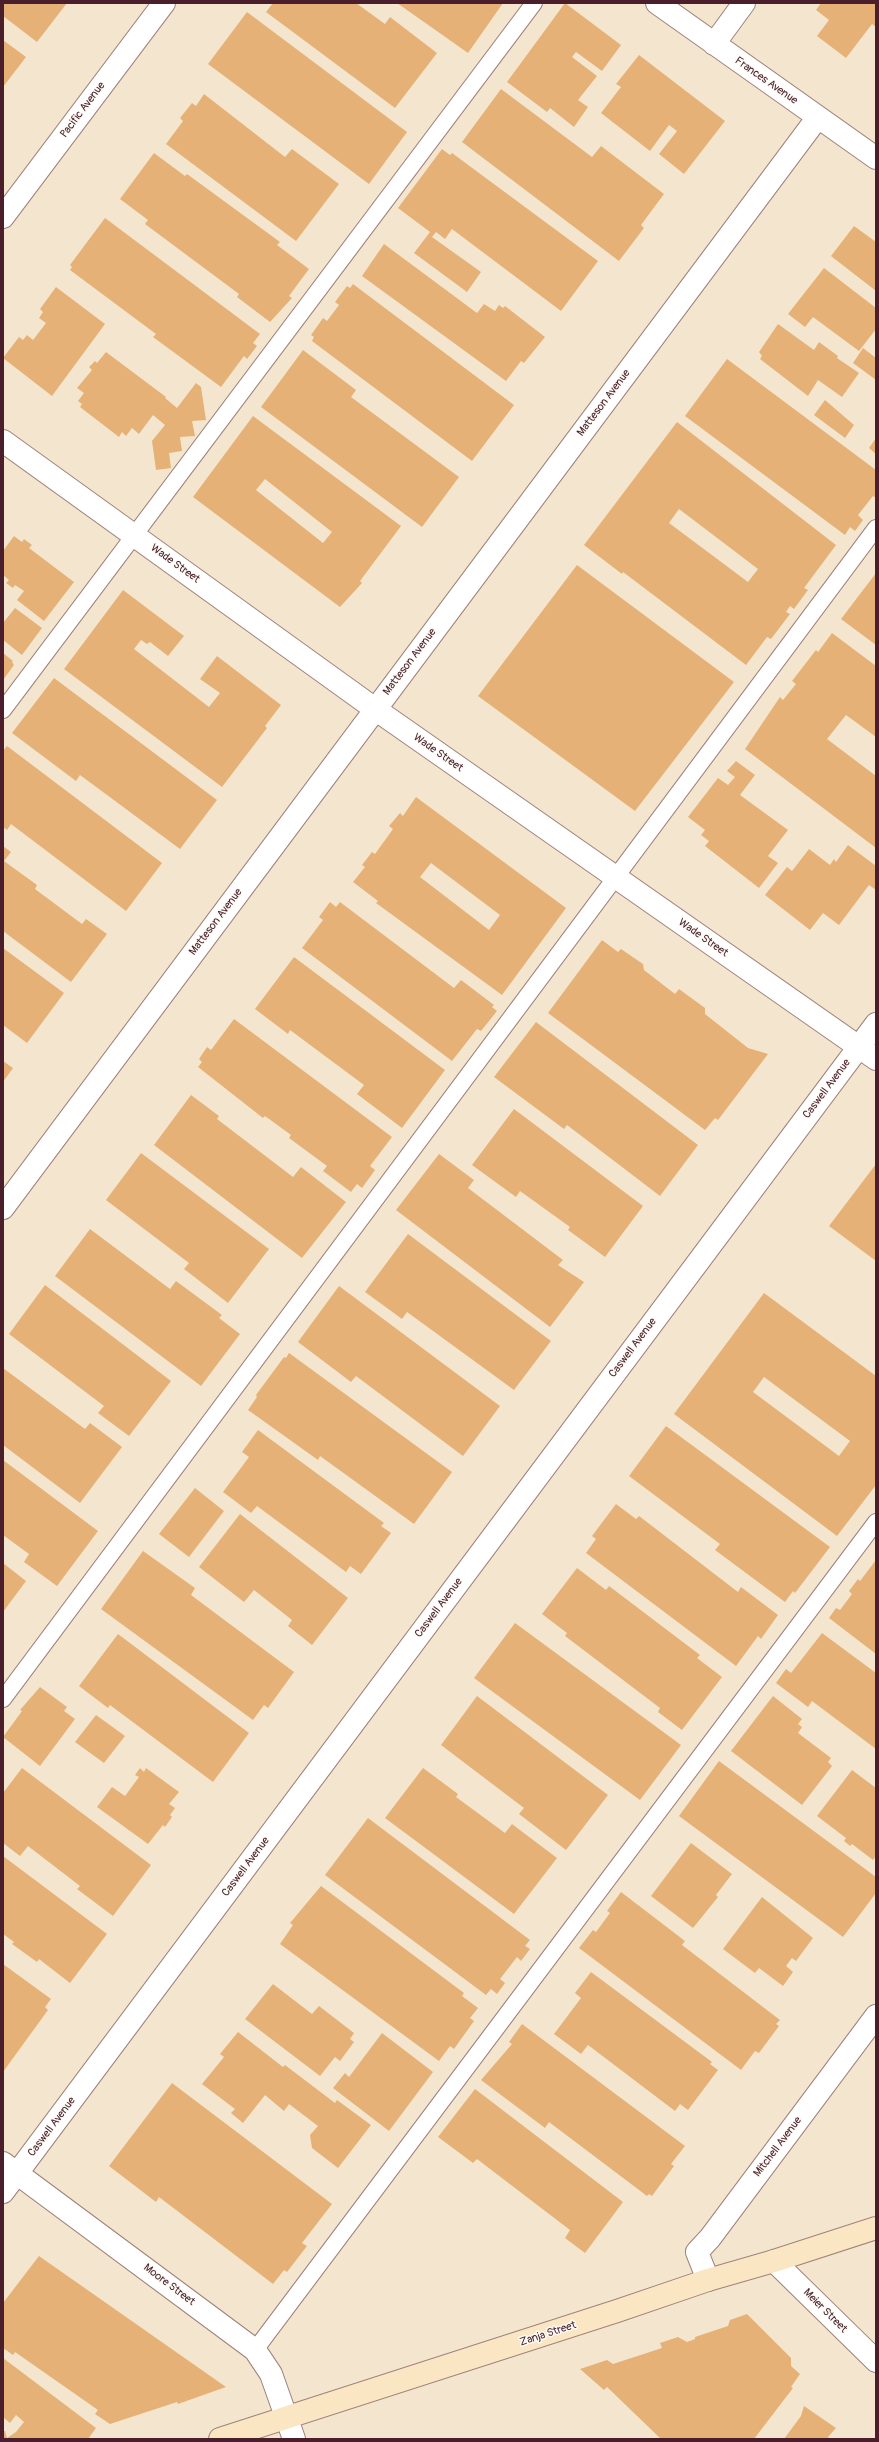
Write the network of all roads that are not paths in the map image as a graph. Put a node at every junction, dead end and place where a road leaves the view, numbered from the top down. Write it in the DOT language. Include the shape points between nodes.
graph roads {
  1 [pos="164,3"];
  2 [pos="534,3"];
  3 [pos="657,3"];
  4 [pos="744,3"];
  5 [pos="714,44"];
  6 [pos="818,117"];
  7 [pos="876,158"];
  8 [pos="3,217"];
  9 [pos="3,441"];
  10 [pos="876,528"];
  11 [pos="134,534"];
  12 [pos="375,709"];
  13 [pos="3,710"];
  14 [pos="616,878"];
  15 [pos="876,1024"];
  16 [pos="859,1046"];
  17 [pos="876,1059"];
  18 [pos="3,1208"];
  19 [pos="876,1522"];
  20 [pos="3,1699"];
  21 [pos="876,2016"];
  22 [pos="10,2168"];
  23 [pos="3,2192"];
  24 [pos="876,2228"];
  25 [pos="774,2262"];
  26 [pos="708,2280"];
  27 [pos="255,2350"];
  28 [pos="876,2361"];
  29 [pos="286,2418"];
  30 [pos="220,2439"];
  31 [pos="294,2439"];
  1 -- 8 [label="street, Pacific Avenue"];
  2 -- 11 [label="lane"];
  3 -- 5 [label="street, Frances Avenue"];
  4 -- 5 [label="street"];
  5 -- 6 [label="street, Frances Avenue"];
  6 -- 7 [label="street, Frances Avenue"];
  6 -- 12 [label="street, Matteson Avenue"];
  9 -- 11 [label="street, Wade Street"];
  10 -- 14 [label="lane"];
  11 -- 12 [label="street, Wade Street"];
  11 -- 13 [label="lane"];
  12 -- 14 [label="street, Wade Street"];
  12 -- 18 [label="street, Matteson Avenue"];
  14 -- 16 [label="street, Wade Street"];
  14 -- 20 [label="lane"];
  15 -- 16 [label="street, Caswell Avenue"];
  16 -- 17 [label="street, Wade Street"];
  16 -- 22 [label="street, Caswell Avenue"];
  19 -- 27 [label="lane"];
  21 -- 26 [label="street, Mitchell Avenue" via="715,2232 697,2252"];
  22 -- 23 [label="street, Caswell Avenue"];
  22 -- 27 [label="street, Moore Street"];
  24 -- 25 [label="street, Zanja Street"];
  25 -- 26 [label="street, Zanja Street"];
  25 -- 28 [label="street, Meier Street"];
  26 -- 29 [label="street, Zanja Street"];
  27 -- 29 [label="street, Moore Street" via="271,2374"];
  29 -- 30 [label="street, Zanja Street"];
  29 -- 31 [label="street, Moore Street"];
}
